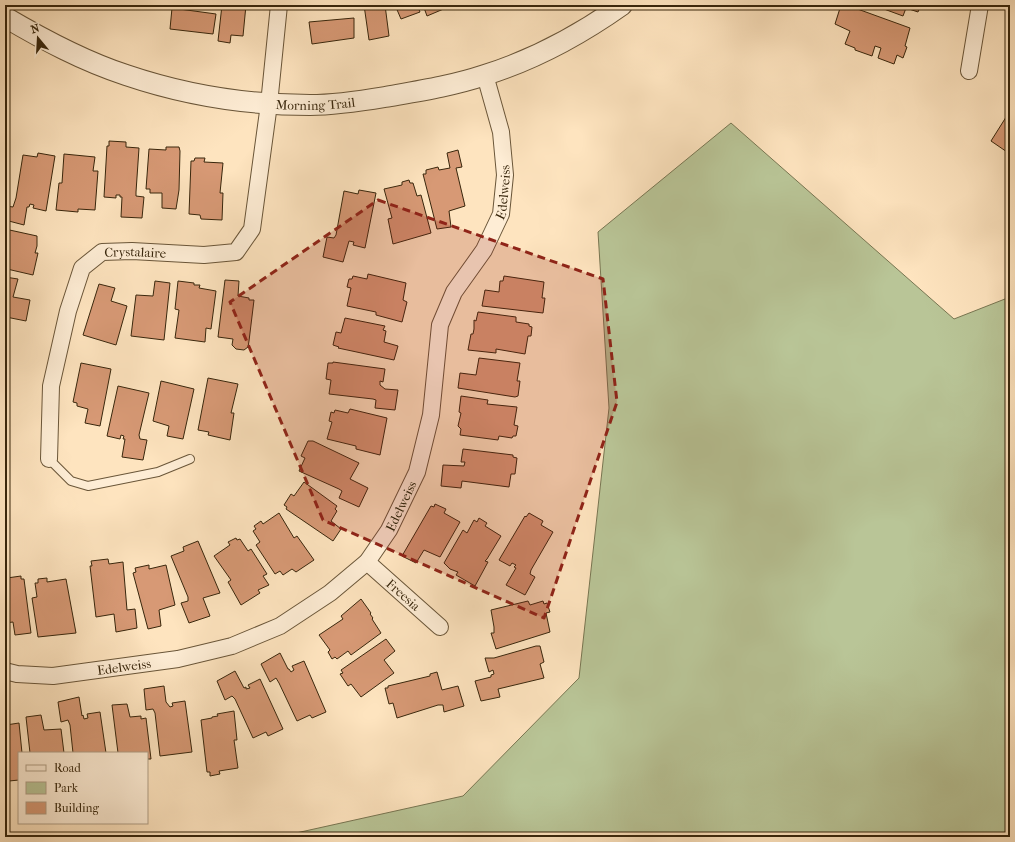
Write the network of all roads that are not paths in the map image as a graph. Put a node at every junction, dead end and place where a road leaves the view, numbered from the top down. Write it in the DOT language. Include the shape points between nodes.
graph roads {
  1 [pos="279,5"];
  2 [pos="622,5"];
  3 [pos="980,5"];
  4 [pos="5,17"];
  5 [pos="969,71"];
  6 [pos="484,75"];
  7 [pos="269,104"];
  8 [pos="190,459"];
  9 [pos="49,460"];
  10 [pos="367,562"];
  11 [pos="440,627"];
  12 [pos="5,671"];
  1 -- 7 [label="street"];
  2 -- 6 [label="street, Morning Trail" via="566,39 520,62"];
  3 -- 5 [label="street"];
  4 -- 7 [label="street, Morning Trail" via="52,44 125,75 165,87"];
  6 -- 7 [label="street, Morning Trail" via="429,90 352,102 312,105"];
  6 -- 10 [label="street, Edelweiss" via="501,132 505,175 501,214 484,250 454,292 440,325 431,415 417,472 389,530"];
  7 -- 9 [label="street, Crystalaire" via="252,229 236,252 204,255 102,252 82,268 68,311 51,386"];
  8 -- 9 [label="lane" via="158,472 88,486 71,481"];
  10 -- 11 [label="street, Freesia"];
  10 -- 12 [label="street, Edelweiss" via="330,594 280,626 232,646 178,659 54,676"];
}
